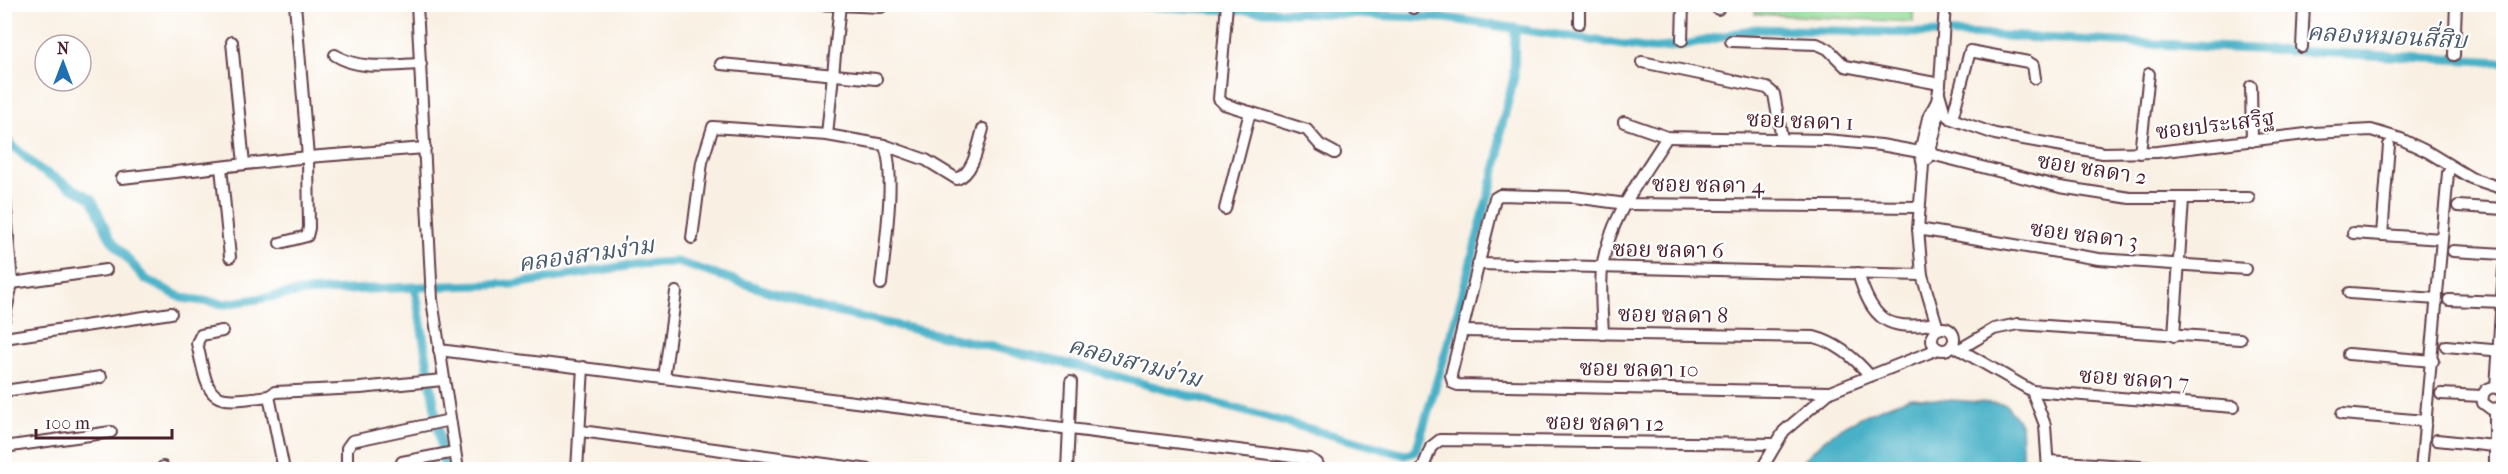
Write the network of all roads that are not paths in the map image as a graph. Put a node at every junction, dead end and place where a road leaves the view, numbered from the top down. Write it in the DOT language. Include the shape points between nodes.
graph roads {
  1 [pos="295,4"];
  2 [pos="417,4"];
  3 [pos="816,4"];
  4 [pos="1227,4"];
  5 [pos="1580,4"];
  6 [pos="1683,4"];
  7 [pos="1945,4"];
  8 [pos="2304,4"];
  9 [pos="2456,4"];
  10 [pos="840,5"];
  11 [pos="881,7"];
  12 [pos="1579,23"];
  13 [pos="1682,40"];
  14 [pos="1731,41"];
  15 [pos="232,42"];
  16 [pos="2302,47"];
  17 [pos="335,55"];
  18 [pos="2454,55"];
  19 [pos="1642,62"];
  20 [pos="421,64"];
  21 [pos="721,64"];
  22 [pos="2149,74"];
  23 [pos="834,77"];
  24 [pos="2035,78"];
  25 [pos="876,80"];
  26 [pos="2251,86"];
  27 [pos="1939,92"];
  28 [pos="1250,112"];
  29 [pos="1952,119"];
  30 [pos="1624,122"];
  31 [pos="983,129"];
  32 [pos="827,135"];
  33 [pos="1667,137"];
  34 [pos="1782,139"];
  35 [pos="2252,141"];
  36 [pos="884,145"];
  37 [pos="2389,145"];
  38 [pos="425,148"];
  39 [pos="1335,153"];
  40 [pos="1926,153"];
  41 [pos="2140,153"];
  42 [pos="308,157"];
  43 [pos="244,164"];
  44 [pos="221,167"];
  45 [pos="2448,173"];
  46 [pos="122,178"];
  47 [pos="4,187"];
  48 [pos="2504,189"];
  49 [pos="2249,198"];
  50 [pos="2183,199"];
  51 [pos="1626,204"];
  52 [pos="2458,206"];
  53 [pos="1919,207"];
  54 [pos="1225,209"];
  55 [pos="2504,209"];
  56 [pos="1918,229"];
  57 [pos="2353,233"];
  58 [pos="2382,235"];
  59 [pos="692,238"];
  60 [pos="2442,239"];
  61 [pos="280,243"];
  62 [pos="2453,251"];
  63 [pos="2504,254"];
  64 [pos="230,257"];
  65 [pos="1478,264"];
  66 [pos="2178,265"];
  67 [pos="1602,268"];
  68 [pos="2504,268"];
  69 [pos="2246,269"];
  70 [pos="106,270"];
  71 [pos="1858,273"];
  72 [pos="1922,275"];
  73 [pos="12,283"];
  74 [pos="881,284"];
  75 [pos="676,292"];
  76 [pos="2349,293"];
  77 [pos="2438,299"];
  78 [pos="2449,300"];
  79 [pos="2502,302"];
  80 [pos="171,313"];
  81 [pos="4,320"];
  82 [pos="1937,326"];
  83 [pos="222,331"];
  84 [pos="1462,331"];
  85 [pos="1603,334"];
  86 [pos="2174,336"];
  87 [pos="4,338"];
  88 [pos="2240,339"];
  89 [pos="2446,346"];
  90 [pos="1956,347"];
  91 [pos="1938,349"];
  92 [pos="439,350"];
  93 [pos="2501,351"];
  94 [pos="2348,354"];
  95 [pos="2433,361"];
  96 [pos="583,367"];
  97 [pos="1870,376"];
  98 [pos="101,377"];
  99 [pos="664,378"];
  100 [pos="440,380"];
  101 [pos="1071,382"];
  102 [pos="4,391"];
  103 [pos="2032,391"];
  104 [pos="2500,391"];
  105 [pos="1830,392"];
  106 [pos="2441,394"];
  107 [pos="269,396"];
  108 [pos="2482,396"];
  109 [pos="2499,406"];
  110 [pos="2234,407"];
  111 [pos="2342,414"];
  112 [pos="448,420"];
  113 [pos="2426,422"];
  114 [pos="1069,429"];
  115 [pos="581,431"];
  116 [pos="111,432"];
  117 [pos="2437,440"];
  118 [pos="1776,444"];
  119 [pos="2500,446"];
  120 [pos="4,447"];
  121 [pos="453,452"];
  122 [pos="402,462"];
  123 [pos="2048,465"];
  124 [pos="284,470"];
  125 [pos="347,470"];
  126 [pos="458,470"];
  127 [pos="577,470"];
  128 [pos="870,470"];
  129 [pos="1067,470"];
  130 [pos="1320,470"];
  131 [pos="1422,470"];
  132 [pos="1761,470"];
  133 [pos="2186,470"];
  134 [pos="2421,470"];
  135 [pos="2495,470"];
  1 -- 42 [label="street"];
  2 -- 20 [label="street"];
  3 -- 10 [label="street"];
  4 -- 28 [label="street" via="1219,99"];
  5 -- 12 [label="street"];
  6 -- 13 [label="street"];
  7 -- 27 [label="street"];
  8 -- 16 [label="street"];
  9 -- 18 [label="street"];
  10 -- 11 [label="street"];
  10 -- 23 [label="street"];
  14 -- 27 [label="street" via="1817,44 1845,66"];
  15 -- 43 [label="street"];
  17 -- 20 [label="street" via="363,64"];
  19 -- 34 [label="street" via="1767,88 1774,94"];
  20 -- 38 [label="street"];
  21 -- 23 [label="street"];
  22 -- 41 [label="street"];
  23 -- 25 [label="street"];
  23 -- 32 [label="street"];
  24 -- 29 [label="street" via="2028,62 1970,51"];
  26 -- 35 [label="street"];
  27 -- 29 [label="street" via="1945,114"];
  27 -- 40 [label="street" via="1938,114"];
  28 -- 39 [label="street" via="1307,130 1320,145"];
  28 -- 54 [label="street"];
  29 -- 41 [label="street, ซอยประเสริฐ" via="1995,134 2042,143 2103,153"];
  30 -- 33 [label="street, ซอย ชลดา 1"];
  31 -- 36 [label="street" via="969,168 957,178 926,160"];
  32 -- 36 [label="street"];
  32 -- 59 [label="street" via="713,127 702,162"];
  33 -- 34 [label="street, ซอย ชลดา 1"];
  33 -- 51 [label="street"];
  34 -- 40 [label="street, ซอย ชลดา 1" via="1881,145"];
  35 -- 41 [label="street, ซอยประเสริฐ"];
  35 -- 48 [label="street, ซอยประเสริฐ" via="2371,130 2401,140 2471,178"];
  36 -- 74 [label="street" via="888,152 889,200"];
  37 -- 58 [label="street"];
  38 -- 42 [label="street"];
  38 -- 92 [label="street" via="430,276"];
  40 -- 50 [label="street, ซอย ชลดา 2" via="2079,191 2130,198"];
  40 -- 53 [label="street"];
  42 -- 43 [label="street"];
  42 -- 61 [label="street" via="309,232 303,238"];
  43 -- 44 [label="street"];
  44 -- 46 [label="street"];
  44 -- 64 [label="street"];
  45 -- 60 [label="street"];
  47 -- 73 [label="street"];
  49 -- 50 [label="street, ซอย ชลดา 2"];
  50 -- 66 [label="street"];
  51 -- 53 [label="street, ซอย ชลดา 4"];
  51 -- 65 [label="street, ซอย ชลดา 4" via="1574,197 1497,196"];
  51 -- 67 [label="street" via="1613,229"];
  52 -- 55 [label="street"];
  53 -- 56 [label="street"];
  56 -- 66 [label="street, ซอย ชลดา 3" via="2099,259"];
  56 -- 72 [label="street"];
  57 -- 58 [label="street"];
  58 -- 60 [label="street"];
  60 -- 77 [label="street"];
  62 -- 63 [label="street"];
  65 -- 67 [label="street, ซอย ชลดา 6"];
  65 -- 84 [label="street"];
  66 -- 69 [label="street, ซอย ชลดา 3"];
  66 -- 86 [label="street"];
  67 -- 71 [label="street, ซอย ชลดา 6"];
  67 -- 85 [label="street"];
  68 -- 79 [label="street"];
  70 -- 73 [label="street"];
  71 -- 72 [label="street, ซอย ชลดา 6"];
  71 -- 82 [label="street" via="1871,308 1880,317 1907,328"];
  72 -- 82 [label="street"];
  73 -- 81 [label="street"];
  75 -- 99 [label="street"];
  76 -- 77 [label="street"];
  77 -- 95 [label="street"];
  78 -- 79 [label="street"];
  79 -- 93 [label="street"];
  80 -- 87 [label="street"];
  82 -- 90 [label="street" via="1951,332"];
  82 -- 91 [label="street" via="1932,342"];
  83 -- 107 [label="street" via="198,338 205,378 212,393 226,401"];
  84 -- 85 [label="street, ซอย ชลดา 8"];
  84 -- 105 [label="street, ซอย ชลดา 10" via="1451,379 1458,386"];
  85 -- 97 [label="street, ซอย ชลดา 8" via="1814,337 1827,340 1848,354"];
  86 -- 88 [label="street"];
  86 -- 90 [label="street" via="2018,324 1994,329"];
  89 -- 93 [label="street"];
  90 -- 91 [label="street"];
  90 -- 103 [label="street"];
  91 -- 97 [label="street"];
  92 -- 96 [label="street"];
  92 -- 100 [label="street"];
  93 -- 104 [label="street"];
  94 -- 95 [label="street"];
  95 -- 113 [label="street"];
  96 -- 99 [label="street"];
  96 -- 115 [label="street"];
  97 -- 105 [label="street"];
  98 -- 102 [label="street"];
  99 -- 114 [label="street"];
  100 -- 107 [label="street" via="275,392"];
  100 -- 112 [label="street"];
  101 -- 114 [label="street"];
  103 -- 110 [label="street, ซอย ชลดา 7"];
  103 -- 123 [label="street" via="2044,425"];
  104 -- 108 [label="street" via="2488,388"];
  105 -- 118 [label="street" via="1784,431"];
  106 -- 108 [label="street"];
  107 -- 124 [label="street"];
  108 -- 109 [label="street" via="2485,406"];
  109 -- 119 [label="street"];
  111 -- 113 [label="street"];
  112 -- 121 [label="street"];
  112 -- 125 [label="street" via="352,441 346,448"];
  113 -- 134 [label="street"];
  114 -- 129 [label="street"];
  114 -- 130 [label="street" via="1310,459"];
  115 -- 127 [label="street"];
  115 -- 128 [label="street"];
  116 -- 120 [label="street"];
  117 -- 119 [label="street"];
  118 -- 131 [label="street, ซอย ชลดา 12" via="1440,440 1435,442"];
  118 -- 132 [label="street"];
  119 -- 135 [label="street"];
  121 -- 122 [label="street"];
  121 -- 126 [label="street"];
  123 -- 133 [label="street"];
}
